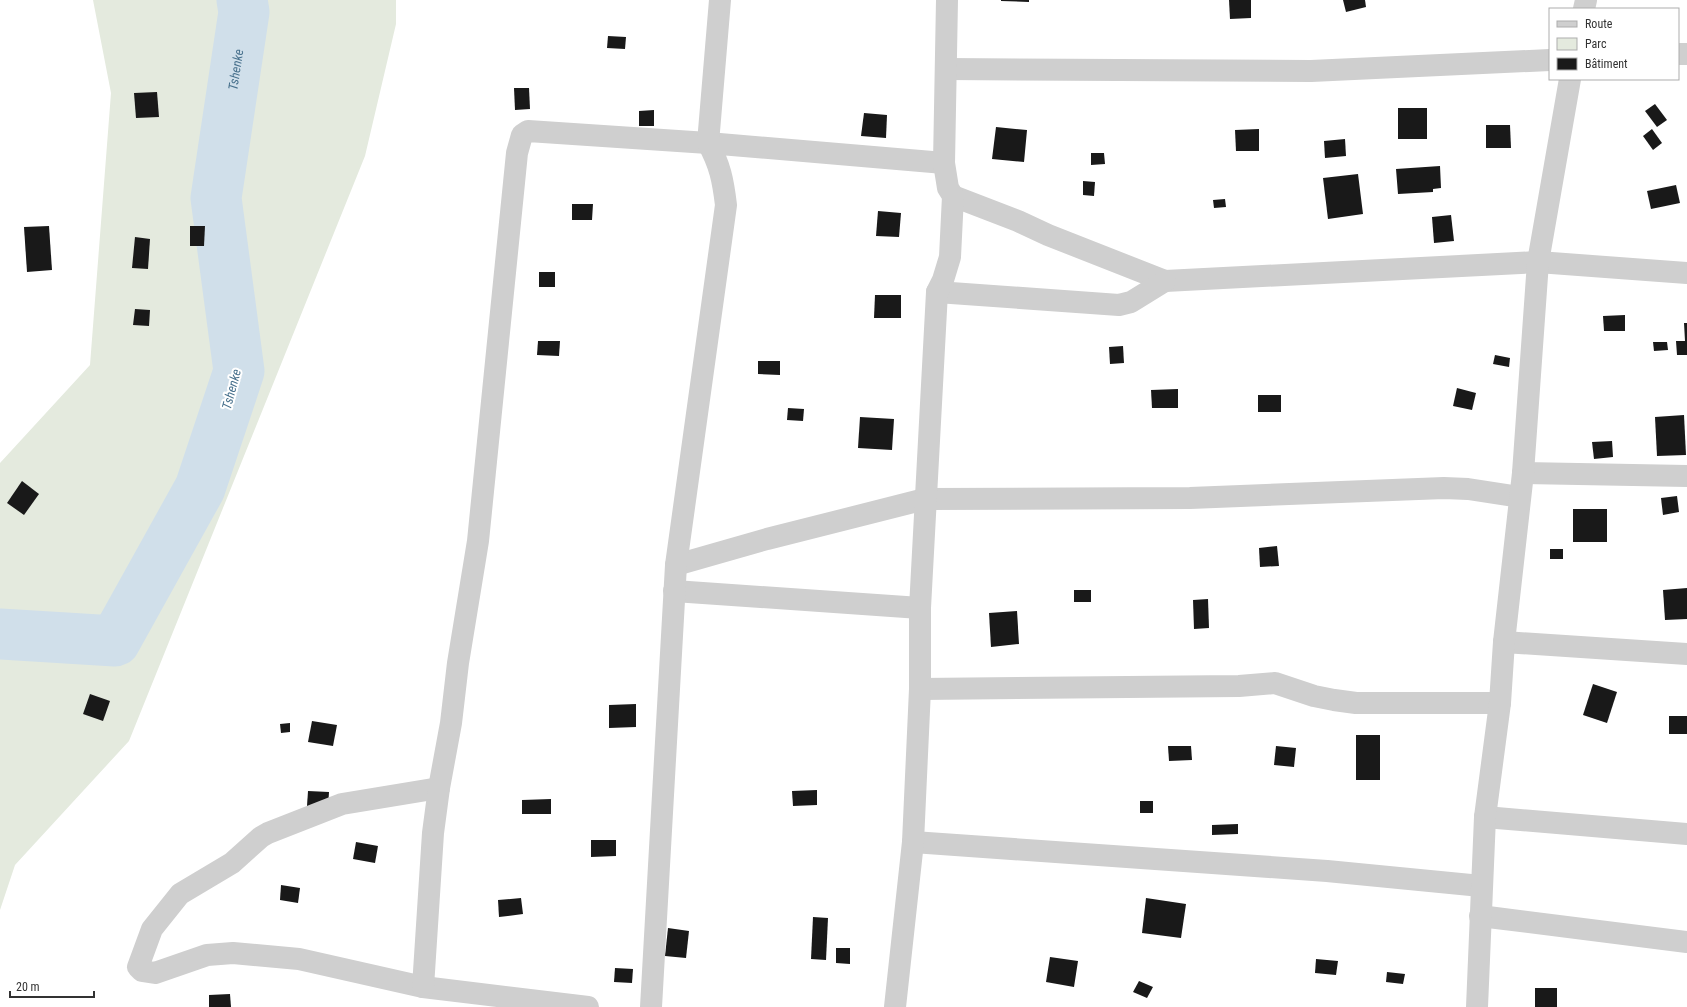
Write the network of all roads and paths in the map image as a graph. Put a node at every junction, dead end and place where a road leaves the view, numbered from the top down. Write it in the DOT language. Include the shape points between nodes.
graph roads {
  1 [pos="720,0"];
  2 [pos="947,0"];
  3 [pos="1549,60"];
  4 [pos="946,68"];
  5 [pos="1570,80"];
  6 [pos="708,143"];
  7 [pos="944,163"];
  8 [pos="953,196"];
  9 [pos="1538,262"];
  10 [pos="1687,273"];
  11 [pos="1165,281"];
  12 [pos="937,292"];
  13 [pos="1523,473"];
  14 [pos="1687,476"];
  15 [pos="1520,497"];
  16 [pos="925,499"];
  17 [pos="676,565"];
  18 [pos="674,591"];
  19 [pos="920,608"];
  20 [pos="1504,642"];
  21 [pos="1687,654"];
  22 [pos="920,689"];
  23 [pos="1500,703"];
  24 [pos="439,788"];
  25 [pos="1485,817"];
  26 [pos="1687,834"];
  27 [pos="913,842"];
  28 [pos="1481,886"];
  29 [pos="1480,916"];
  30 [pos="1687,942"];
  31 [pos="423,987"];
  32 [pos="588,1007"];
  33 [pos="650,1007"];
  34 [pos="895,1007"];
  35 [pos="1477,1007"];
  1 -- 6 [label="street"];
  2 -- 4 [label="street"];
  3 -- 4 [label="street" via="1311,71"];
  4 -- 7 [label="street"];
  5 -- 9 [label="street"];
  6 -- 7 [label="street"];
  6 -- 17 [label="street" via="718,162 724,183 726,205"];
  6 -- 24 [label="street" via="528,131 522,135 517,153 478,541"];
  7 -- 8 [label="street" via="948,188"];
  8 -- 11 [label="street"];
  8 -- 12 [label="street" via="950,257"];
  9 -- 10 [label="street"];
  9 -- 11 [label="street"];
  9 -- 13 [label="street"];
  11 -- 12 [label="street" via="1131,302 1119,305"];
  12 -- 16 [label="street"];
  13 -- 14 [label="street"];
  13 -- 15 [label="street"];
  15 -- 16 [label="street" via="1444,488 1190,498"];
  15 -- 20 [label="street"];
  16 -- 17 [label="street"];
  16 -- 19 [label="street"];
  17 -- 18 [label="street"];
  18 -- 19 [label="street"];
  18 -- 33 [label="street"];
  19 -- 22 [label="street"];
  20 -- 21 [label="street"];
  20 -- 23 [label="street"];
  22 -- 23 [label="street" via="1239,686 1275,683 1314,696 1356,703"];
  22 -- 27 [label="street"];
  23 -- 25 [label="street"];
  24 -- 31 [label="street"];
  24 -- 31 [label="street" via="342,804 268,833 232,863 180,894 152,929 138,968 156,973 207,955 233,954 299,959"];
  25 -- 26 [label="street"];
  25 -- 28 [label="street"];
  27 -- 28 [label="street" via="1327,871"];
  27 -- 34 [label="street"];
  28 -- 29 [label="street"];
  29 -- 30 [label="street"];
  29 -- 35 [label="street"];
  31 -- 32 [label="street"];
}
